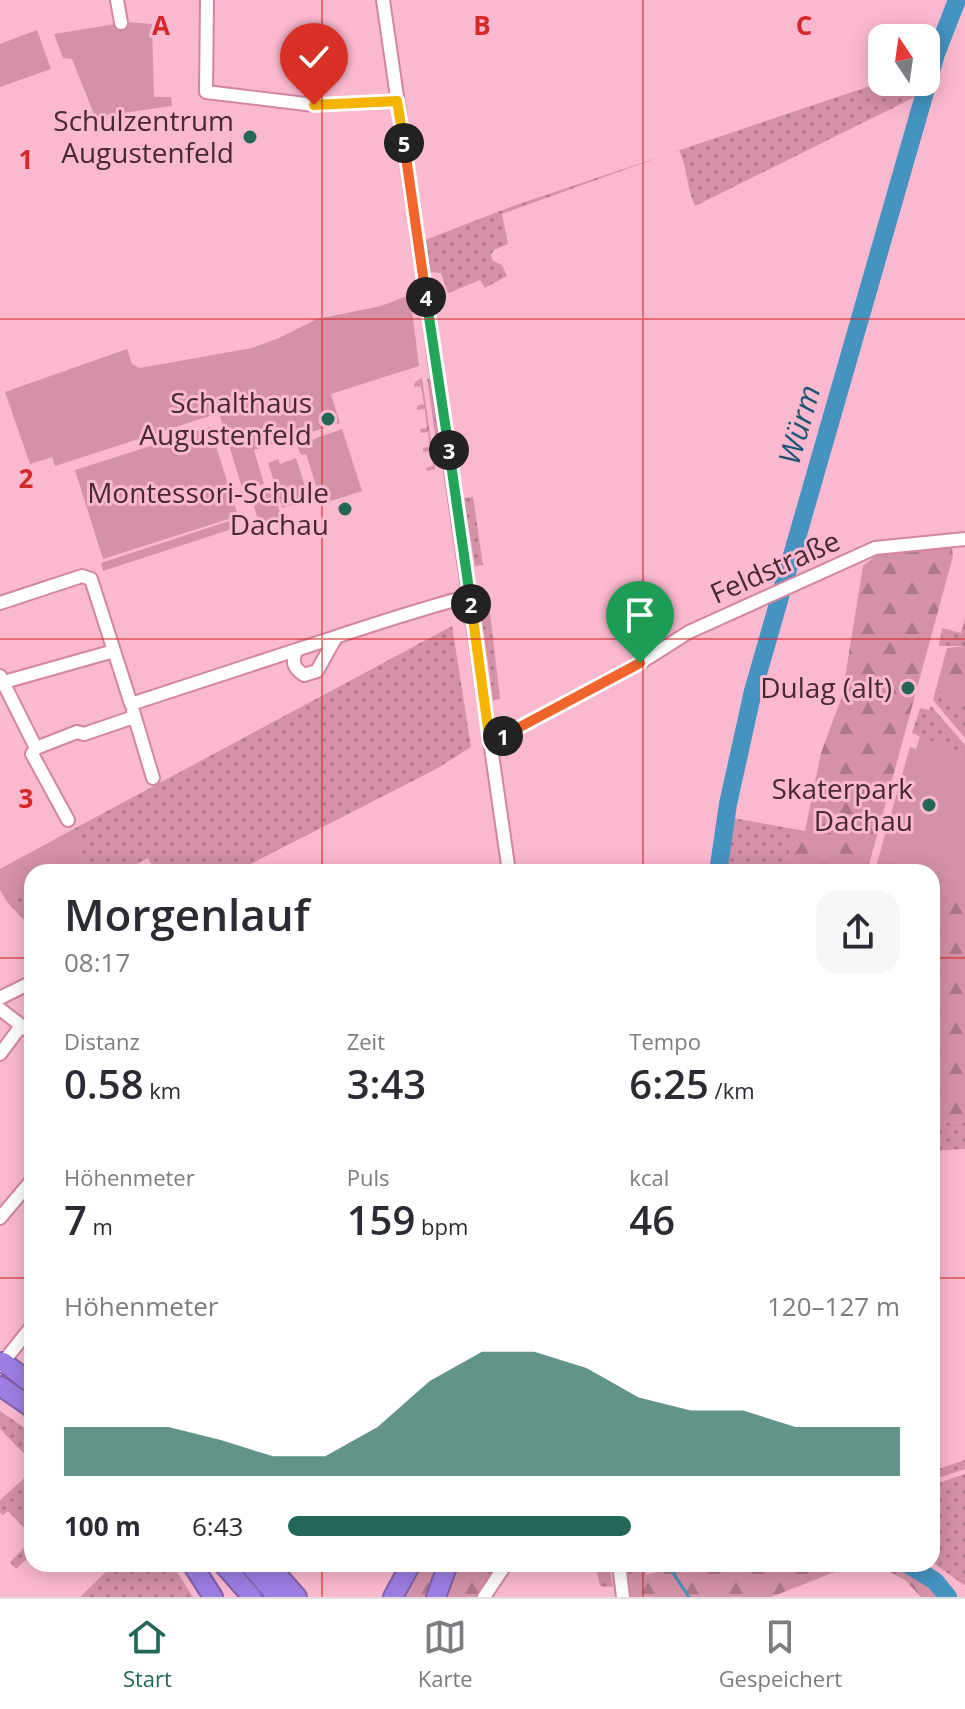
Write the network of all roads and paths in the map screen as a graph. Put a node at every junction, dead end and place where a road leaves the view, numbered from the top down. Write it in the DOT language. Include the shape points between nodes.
graph roads {
  1 [pos="117,0"];
  2 [pos="207,0"];
  3 [pos="383,0"];
  4 [pos="121,23"];
  5 [pos="397,101"];
  6 [pos="965,539"];
  7 [pos="470,596"];
  8 [pos="0,603"];
  9 [pos="336,637"];
  10 [pos="296,650"];
  11 [pos="114,651"];
  12 [pos="2,679"];
  13 [pos="132,710"];
  14 [pos="490,743"];
  15 [pos="36,748"];
  16 [pos="153,778"];
  17 [pos="68,820"];
  18 [pos="508,864"];
  19 [pos="24,986"];
  20 [pos="0,998"];
  21 [pos="0,1009"];
  22 [pos="24,1028"];
  23 [pos="24,1033"];
  24 [pos="0,1054"];
  25 [pos="24,1190"];
  26 [pos="0,1218"];
  27 [pos="24,1336"];
  28 [pos="2,1364"];
  29 [pos="24,1379"];
  30 [pos="0,1386"];
  31 [pos="24,1402"];
  32 [pos="197,1572"];
  33 [pos="230,1572"];
  34 [pos="256,1572"];
  35 [pos="275,1572"];
  36 [pos="407,1572"];
  37 [pos="445,1572"];
  38 [pos="501,1572"];
  39 [pos="620,1572"];
  40 [pos="213,1597"];
  41 [pos="252,1597"];
  42 [pos="277,1597"];
  43 [pos="297,1597"];
  44 [pos="393,1597"];
  45 [pos="436,1597"];
  46 [pos="484,1597"];
  47 [pos="623,1597"];
  1 -- 4 [label="street"];
  2 -- 5 [label="street" via="206,92 314,105"];
  3 -- 5 [label="street"];
  5 -- 7 [label="street"];
  6 -- 14 [label="street, Feldstraße" via="875,548 689,632"];
  7 -- 9 [label="street"];
  7 -- 14 [label="street"];
  8 -- 11 [label="street" via="87,577"];
  9 -- 10 [label="street"];
  9 -- 10 [label="street" via="323,664 311,674 294,667"];
  10 -- 13 [label="street"];
  11 -- 12 [label="street"];
  11 -- 13 [label="street"];
  12 -- 15 [label="street"];
  13 -- 15 [label="street" via="84,734"];
  13 -- 16 [label="street"];
  14 -- 18 [label="street"];
  15 -- 17 [label="street" via="32,754"];
  19 -- 20 [label="street"];
  21 -- 22 [label="street"];
  23 -- 24 [label="street"];
  25 -- 26 [label="street"];
  27 -- 28 [label="street"];
  28 -- 29 [label="highway"];
  30 -- 31 [label="highway"];
  32 -- 40 [label="highway"];
  33 -- 41 [label="highway"];
  34 -- 42 [label="highway"];
  35 -- 43 [label="highway"];
  36 -- 44 [label="highway"];
  37 -- 45 [label="highway"];
  38 -- 46 [label="street"];
  39 -- 47 [label="street"];
}
